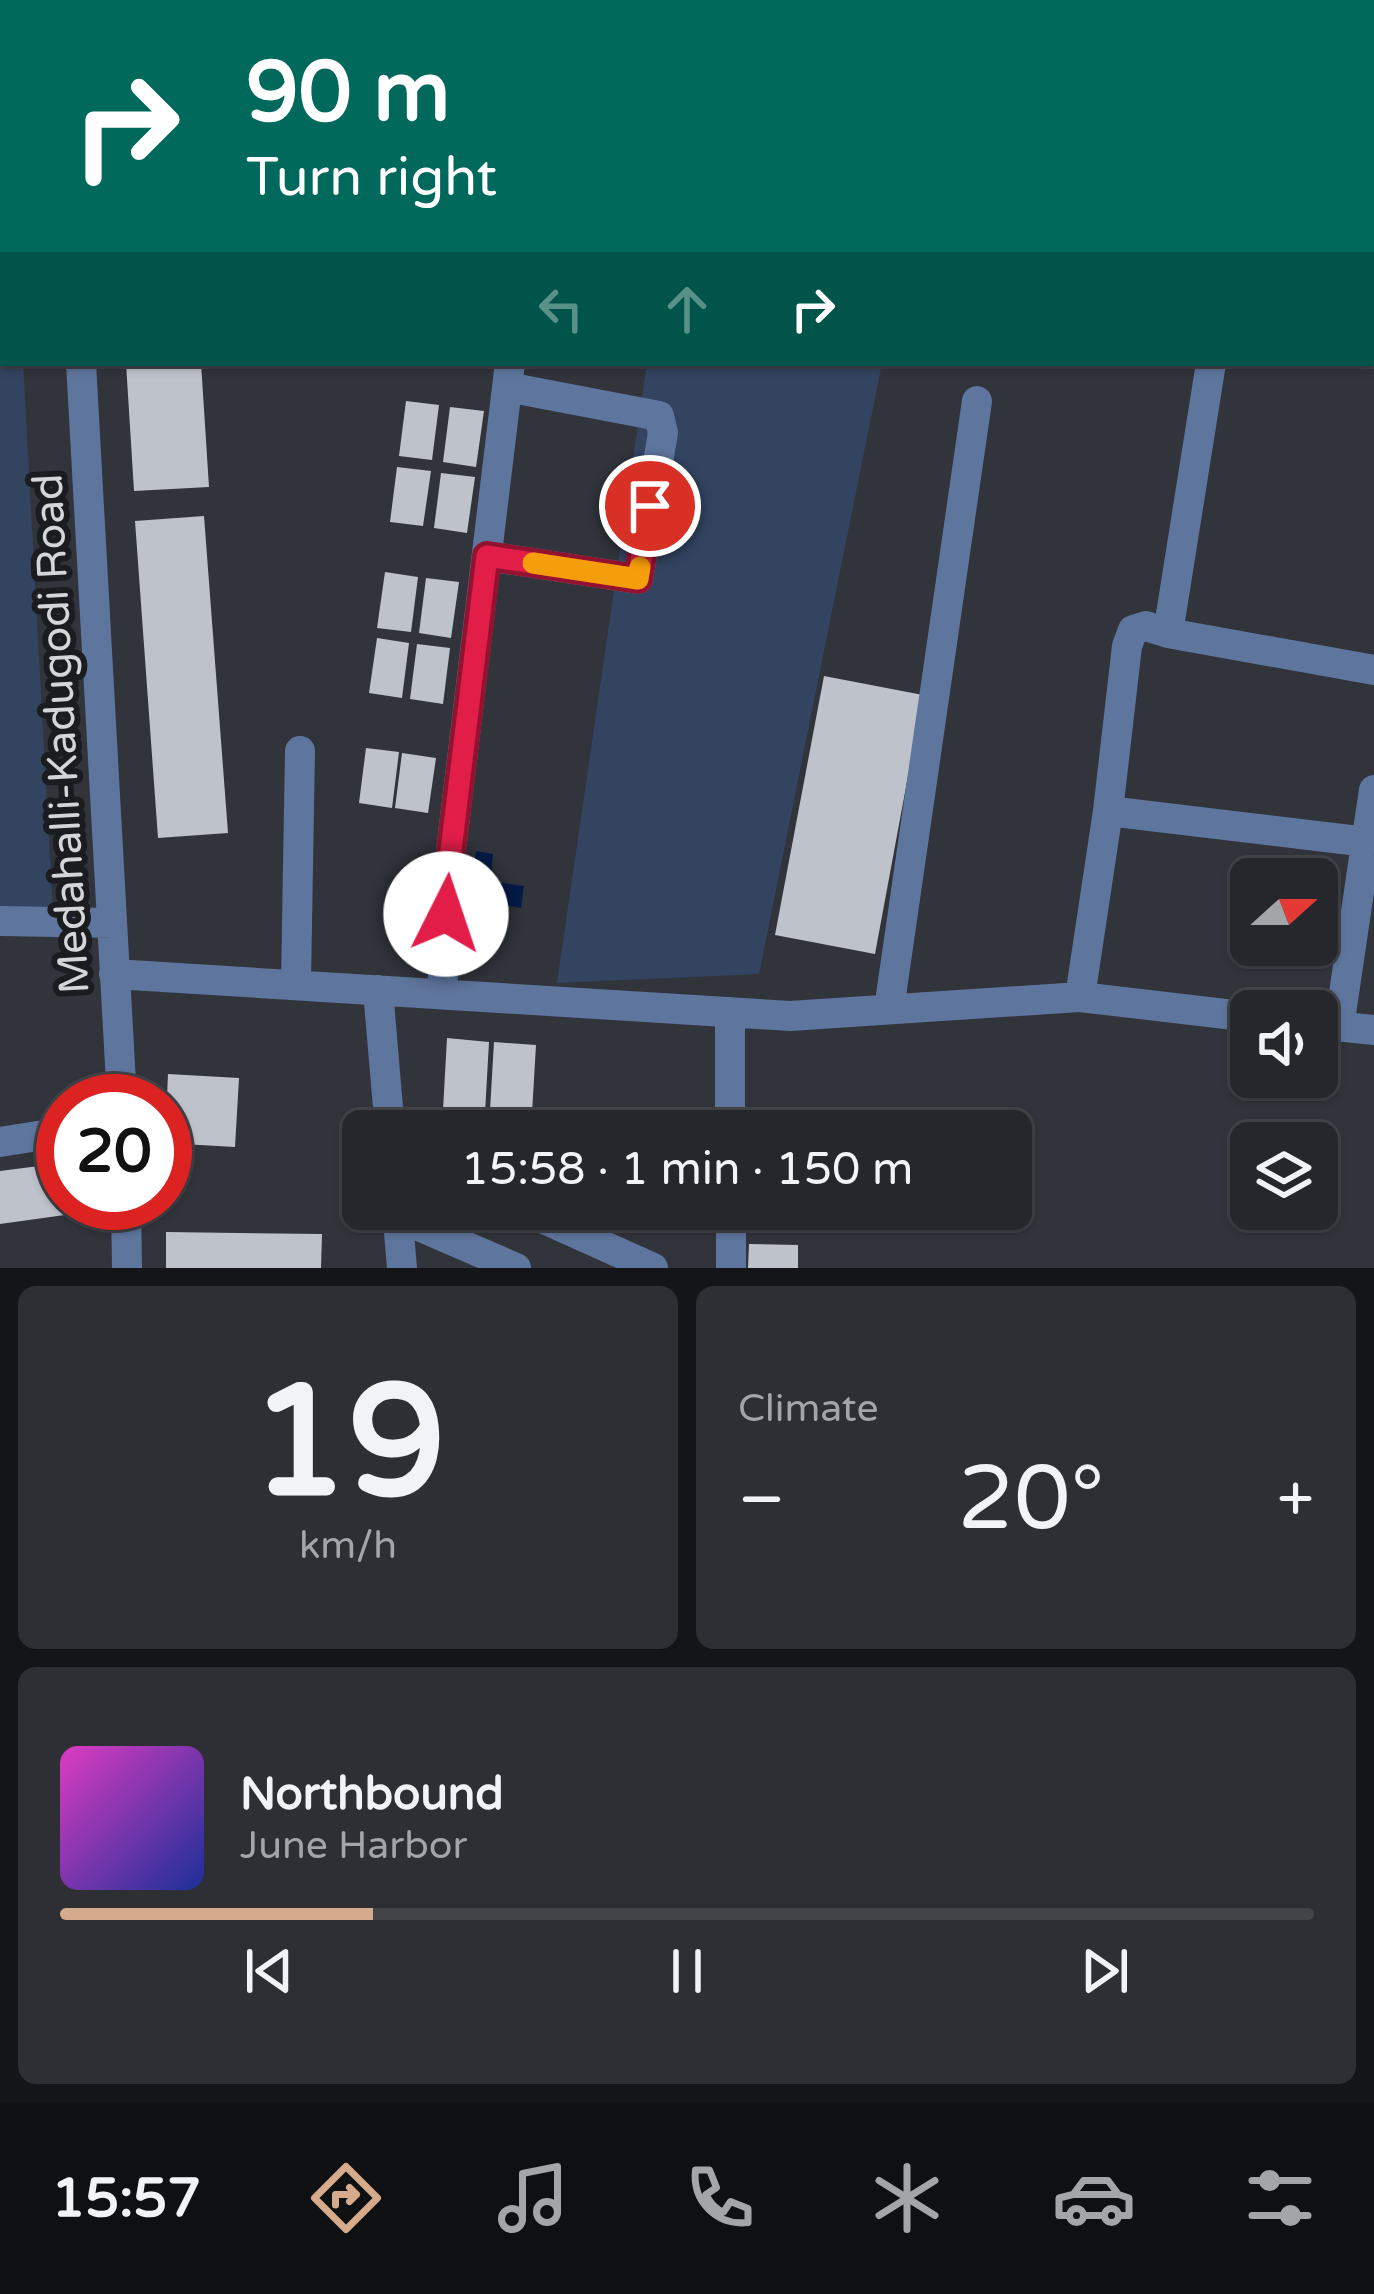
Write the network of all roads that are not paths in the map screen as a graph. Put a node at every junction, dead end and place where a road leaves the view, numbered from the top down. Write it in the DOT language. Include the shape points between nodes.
graph roads {
  1 [pos="81,366"];
  2 [pos="1211,366"];
  3 [pos="508,375"];
  4 [pos="977,401"];
  5 [pos="487,556"];
  6 [pos="1168,633"];
  7 [pos="1374,670"];
  8 [pos="300,751"];
  9 [pos="1374,790"];
  10 [pos="1108,811"];
  11 [pos="1367,842"];
  12 [pos="0,921"];
  13 [pos="112,923"];
  14 [pos="114,974"];
  15 [pos="296,983"];
  16 [pos="378,990"];
  17 [pos="1336,990"];
  18 [pos="442,994"];
  19 [pos="1080,997"];
  20 [pos="889,1009"];
  21 [pos="730,1012"];
  22 [pos="1230,1015"];
  23 [pos="1338,1027"];
  24 [pos="1374,1030"];
  25 [pos="120,1074"];
  26 [pos="388,1110"];
  27 [pos="730,1110"];
  28 [pos="36,1136"];
  29 [pos="0,1142"];
  30 [pos="126,1230"];
  31 [pos="399,1230"];
  32 [pos="434,1230"];
  33 [pos="569,1230"];
  34 [pos="730,1230"];
  35 [pos="127,1268"];
  36 [pos="402,1268"];
  37 [pos="516,1268"];
  38 [pos="653,1268"];
  39 [pos="731,1268"];
  1 -- 13 [label="street, Medahalli-Kadugodi Road"];
  2 -- 6 [label="street"];
  3 -- 5 [label="street"];
  3 -- 5 [label="street" via="659,416 663,433 638,579"];
  4 -- 20 [label="street"];
  5 -- 18 [label="street" via="448,875"];
  6 -- 7 [label="street"];
  6 -- 10 [label="street" via="1133,630 1126,646"];
  8 -- 15 [label="street"];
  9 -- 11 [label="street"];
  10 -- 11 [label="street"];
  10 -- 19 [label="street"];
  11 -- 17 [label="street"];
  12 -- 13 [label="street"];
  13 -- 14 [label="street, Medahalli-Kadugodi Road"];
  14 -- 15 [label="street"];
  14 -- 25 [label="street, Medahalli-Kadugodi Road"];
  15 -- 16 [label="street"];
  16 -- 18 [label="street"];
  16 -- 26 [label="street"];
  18 -- 21 [label="street"];
  19 -- 20 [label="street"];
  19 -- 22 [label="street"];
  20 -- 21 [label="street"];
  21 -- 27 [label="street"];
  23 -- 24 [label="street"];
  28 -- 29 [label="street"];
  30 -- 35 [label="street"];
  31 -- 36 [label="street"];
  32 -- 37 [label="street"];
  33 -- 38 [label="street"];
  34 -- 39 [label="street"];
}
